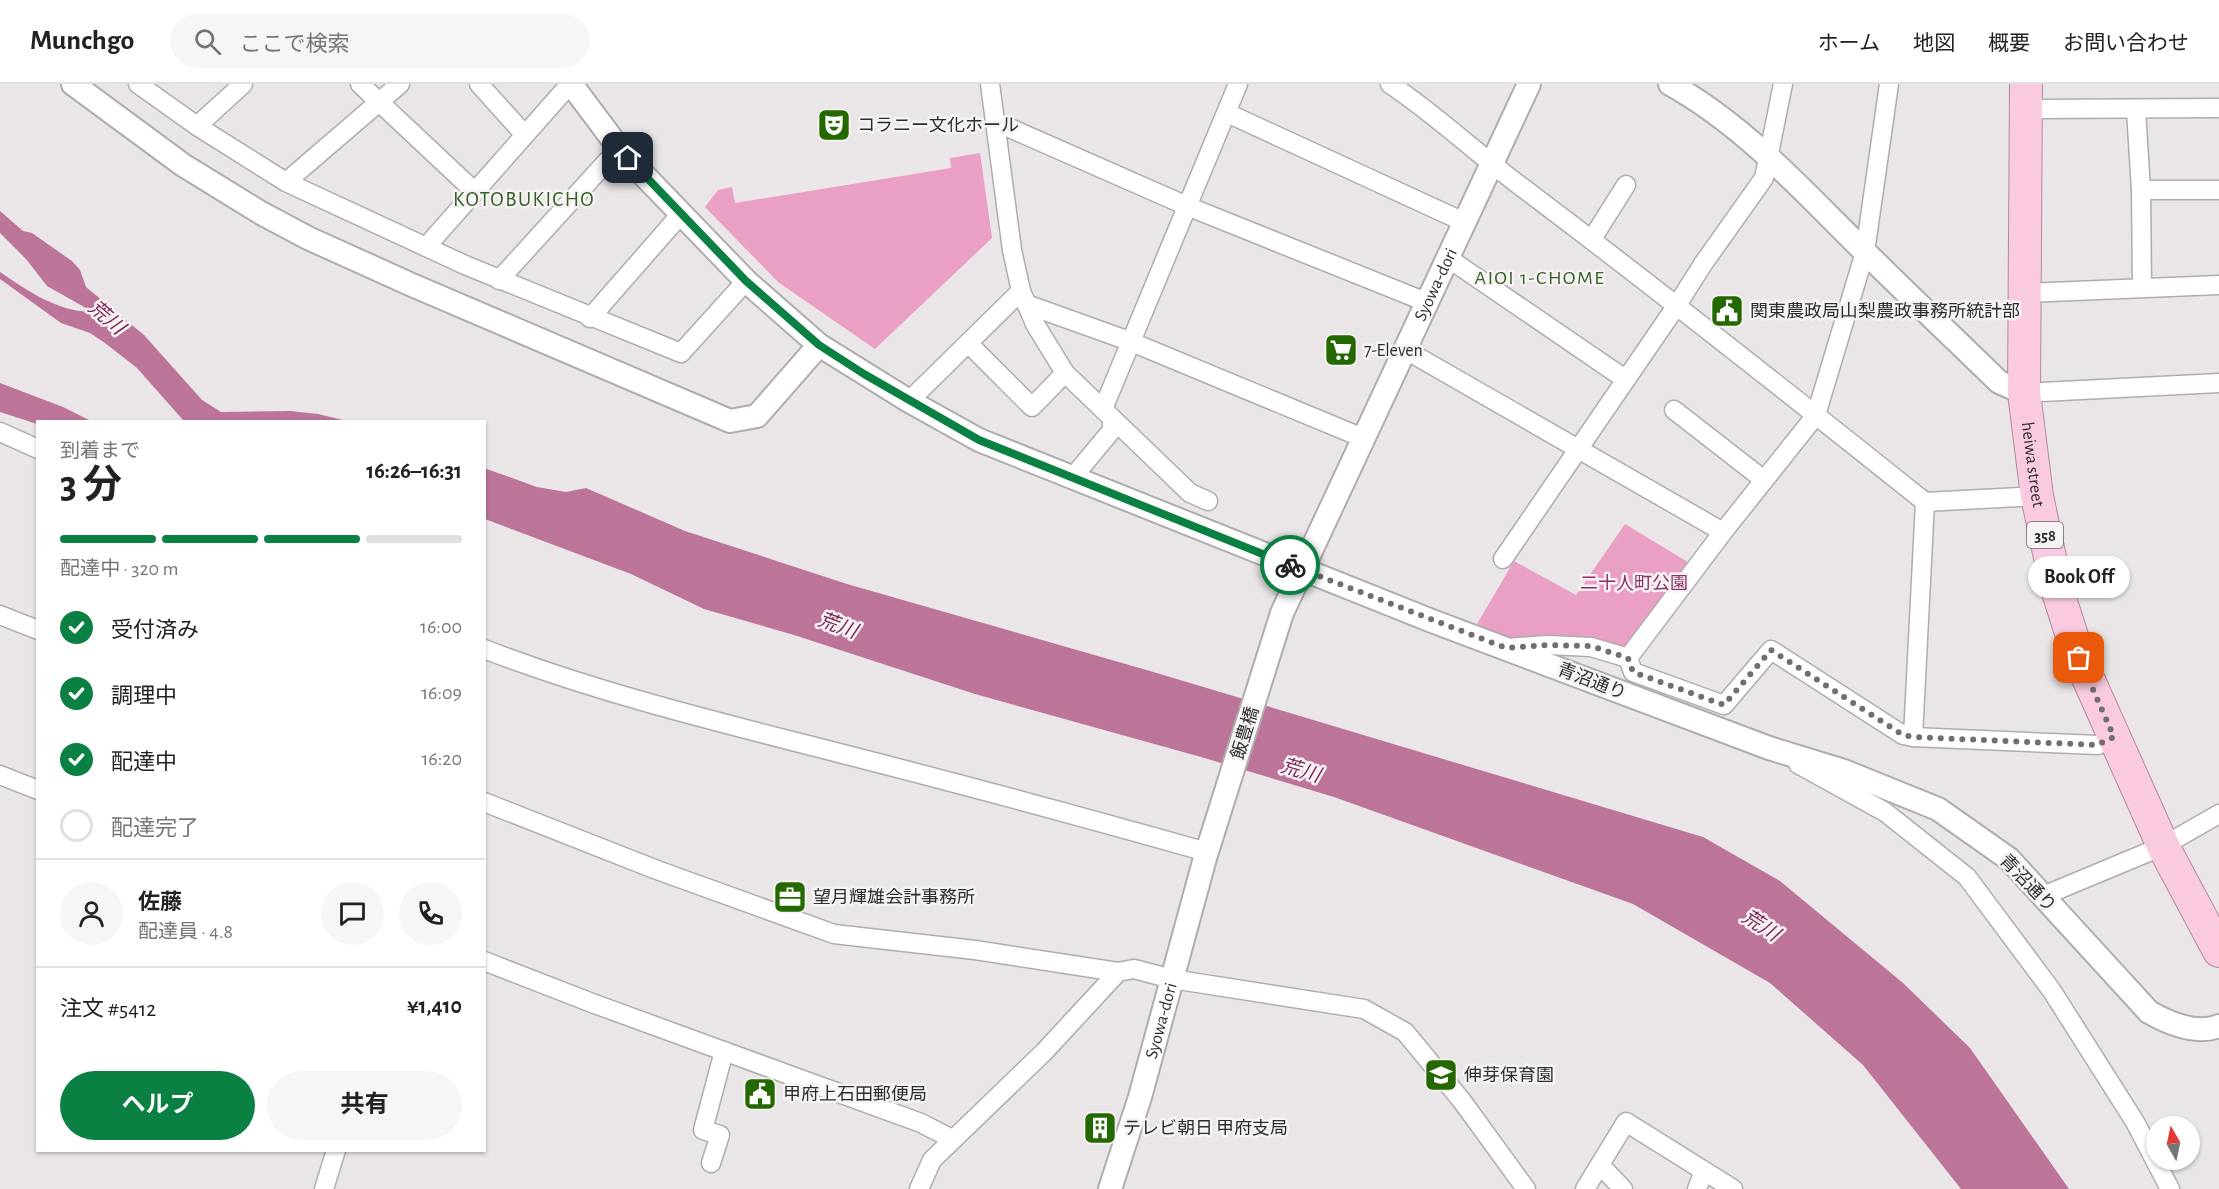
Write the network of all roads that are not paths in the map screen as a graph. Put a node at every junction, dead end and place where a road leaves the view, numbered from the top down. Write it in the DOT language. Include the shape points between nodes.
graph roads {
  1 [pos="73,84"];
  2 [pos="138,84"];
  3 [pos="243,84"];
  4 [pos="360,84"];
  5 [pos="399,84"];
  6 [pos="479,84"];
  7 [pos="570,84"];
  8 [pos="990,84"];
  9 [pos="1238,84"];
  10 [pos="1389,84"];
  11 [pos="1529,84"];
  12 [pos="1670,84"];
  13 [pos="1783,84"];
  14 [pos="1889,84"];
  15 [pos="2027,97"];
  16 [pos="379,102"];
  17 [pos="2219,108"];
  18 [pos="2136,110"];
  19 [pos="1227,112"];
  20 [pos="996,122"];
  21 [pos="197,126"];
  22 [pos="524,134"];
  23 [pos="619,148"];
  24 [pos="1770,156"];
  25 [pos="1492,165"];
  26 [pos="286,182"];
  27 [pos="1626,185"];
  28 [pos="2140,190"];
  29 [pos="2219,190"];
  30 [pos="474,191"];
  31 [pos="1187,206"];
  32 [pos="681,214"];
  33 [pos="1464,222"];
  34 [pos="1592,239"];
  35 [pos="426,247"];
  36 [pos="1864,252"];
  37 [pos="1448,258"];
  38 [pos="499,280"];
  39 [pos="746,281"];
  40 [pos="2219,285"];
  41 [pos="2142,288"];
  42 [pos="2024,293"];
  43 [pos="1023,297"];
  44 [pos="1426,302"];
  45 [pos="1677,305"];
  46 [pos="590,318"];
  47 [pos="1129,341"];
  48 [pos="968,343"];
  49 [pos="819,345"];
  50 [pos="1404,349"];
  51 [pos="1065,374"];
  52 [pos="1625,379"];
  53 [pos="2219,383"];
  54 [pos="2024,393"];
  55 [pos="909,401"];
  56 [pos="1674,410"];
  57 [pos="1107,413"];
  58 [pos="1816,415"];
  59 [pos="0,432"];
  60 [pos="1363,438"];
  61 [pos="36,448"];
  62 [pos="1578,448"];
  63 [pos="1072,477"];
  64 [pos="1764,480"];
  65 [pos="2037,496"];
  66 [pos="1208,501"];
  67 [pos="1925,502"];
  68 [pos="1723,532"];
  69 [pos="1503,559"];
  70 [pos="1302,570"];
  71 [pos="1282,613"];
  72 [pos="0,615"];
  73 [pos="36,629"];
  74 [pos="1506,648"];
  75 [pos="486,650"];
  76 [pos="1628,658"];
  77 [pos="1913,737"];
  78 [pos="2114,737"];
  79 [pos="1769,748"];
  80 [pos="0,775"];
  81 [pos="36,789"];
  82 [pos="486,803"];
  83 [pos="2219,814"];
  84 [pos="2163,846"];
  85 [pos="1208,852"];
  86 [pos="2043,896"];
  87 [pos="2219,951"];
  88 [pos="486,962"];
  89 [pos="1118,972"];
  90 [pos="1172,979"];
  91 [pos="2219,1026"];
  92 [pos="724,1052"];
  93 [pos="952,1139"];
  94 [pos="335,1152"];
  95 [pos="711,1163"];
  96 [pos="1600,1165"];
  97 [pos="1704,1171"];
  98 [pos="324,1189"];
  99 [pos="919,1189"];
  100 [pos="1110,1189"];
  101 [pos="1526,1189"];
  102 [pos="1585,1189"];
  103 [pos="1623,1189"];
  104 [pos="1697,1189"];
  105 [pos="1733,1189"];
  106 [pos="2170,1189"];
  1 -- 49 [label="street" via="183,165 308,238 730,421 757,416"];
  2 -- 21 [label="street"];
  3 -- 21 [label="street"];
  4 -- 16 [label="street"];
  5 -- 16 [label="street"];
  6 -- 22 [label="street"];
  7 -- 22 [label="street"];
  7 -- 23 [label="street, 青沼通り"];
  8 -- 20 [label="street"];
  9 -- 19 [label="street"];
  10 -- 25 [label="street"];
  11 -- 25 [label="street, Syowa-dori"];
  12 -- 24 [label="street"];
  13 -- 24 [label="street"];
  14 -- 36 [label="street"];
  15 -- 18 [label="street"];
  15 -- 42 [label="highway, heiwa street / 358"];
  16 -- 26 [label="street"];
  16 -- 30 [label="street"];
  17 -- 18 [label="street"];
  18 -- 28 [label="street"];
  19 -- 31 [label="street"];
  19 -- 33 [label="street"];
  20 -- 31 [label="street"];
  20 -- 43 [label="street" via="1012,250"];
  21 -- 26 [label="street"];
  22 -- 30 [label="street"];
  23 -- 32 [label="street, 青沼通り"];
  23 -- 38 [label="street"];
  24 -- 36 [label="street"];
  24 -- 45 [label="street" via="1764,178"];
  25 -- 33 [label="street, Syowa-dori"];
  25 -- 34 [label="street"];
  26 -- 35 [label="street"];
  27 -- 34 [label="street"];
  28 -- 29 [label="street"];
  28 -- 41 [label="street"];
  30 -- 35 [label="street"];
  31 -- 44 [label="street"];
  31 -- 47 [label="street"];
  32 -- 39 [label="street, 青沼通り"];
  32 -- 46 [label="street"];
  33 -- 37 [label="street, Syowa-dori"];
  34 -- 45 [label="street"];
  35 -- 38 [label="street"];
  36 -- 54 [label="street" via="1999,382"];
  36 -- 58 [label="street"];
  37 -- 44 [label="street, Syowa-dori"];
  37 -- 52 [label="street"];
  38 -- 46 [label="street"];
  39 -- 46 [label="street" via="681,353"];
  39 -- 49 [label="street, 青沼通り"];
  40 -- 41 [label="street"];
  41 -- 42 [label="street"];
  42 -- 54 [label="highway, heiwa street / 358"];
  43 -- 47 [label="street"];
  43 -- 48 [label="street"];
  43 -- 51 [label="street"];
  44 -- 50 [label="street, Syowa-dori"];
  45 -- 52 [label="street"];
  45 -- 58 [label="street"];
  47 -- 57 [label="street"];
  47 -- 60 [label="street"];
  48 -- 51 [label="street" via="1032,406"];
  48 -- 55 [label="street"];
  49 -- 55 [label="street, 青沼通り"];
  50 -- 60 [label="street, Syowa-dori"];
  50 -- 62 [label="street"];
  51 -- 57 [label="street"];
  52 -- 62 [label="street"];
  53 -- 54 [label="street"];
  54 -- 65 [label="highway, heiwa street / 358"];
  55 -- 63 [label="street, 青沼通り" via="979,440"];
  56 -- 64 [label="street"];
  57 -- 63 [label="street" via="1112,430"];
  57 -- 66 [label="street" via="1190,493"];
  58 -- 64 [label="street"];
  58 -- 67 [label="street"];
  59 -- 61 [label="street"];
  60 -- 70 [label="street, Syowa-dori"];
  62 -- 68 [label="street"];
  62 -- 69 [label="street"];
  63 -- 70 [label="street, 青沼通り"];
  64 -- 68 [label="street"];
  65 -- 67 [label="street"];
  65 -- 78 [label="highway, heiwa street / 358" via="2056,586 2079,658"];
  67 -- 77 [label="street"];
  68 -- 76 [label="street"];
  70 -- 71 [label="street, Syowa-dori"];
  70 -- 74 [label="street, 青沼通り"];
  71 -- 85 [label="street, 飯豊橋"];
  72 -- 73 [label="street"];
  74 -- 76 [label="street" via="1591,646"];
  74 -- 79 [label="street, 青沼通り"];
  75 -- 85 [label="street" via="656,706"];
  76 -- 77 [label="street" via="1633,672 1724,705 1771,650 1903,735"];
  77 -- 78 [label="street" via="2097,745"];
  78 -- 84 [label="highway, heiwa street / 358"];
  79 -- 86 [label="street, 青沼通り" via="1844,771 1938,809 2009,859"];
  79 -- 106 [label="street" via="1885,812 1967,877 2052,991 2135,1122"];
  80 -- 81 [label="street"];
  82 -- 89 [label="street" via="834,934"];
  83 -- 84 [label="street"];
  84 -- 86 [label="street"];
  84 -- 87 [label="highway, heiwa street / 358"];
  85 -- 90 [label="street, Syowa-dori"];
  86 -- 91 [label="street, 青沼通り" via="2150,1012 2170,1024 2208,1030"];
  88 -- 92 [label="street"];
  89 -- 90 [label="street" via="1134,969"];
  89 -- 93 [label="street" via="1044,1052"];
  90 -- 100 [label="street, Syowa-dori"];
  90 -- 101 [label="street" via="1364,1009 1405,1032 1462,1101"];
  92 -- 93 [label="street" via="921,1123"];
  92 -- 95 [label="street" via="703,1130 720,1135"];
  93 -- 99 [label="street" via="932,1160"];
  94 -- 98 [label="street"];
  96 -- 97 [label="street" via="1626,1122"];
  96 -- 102 [label="street"];
  96 -- 103 [label="street"];
  97 -- 104 [label="street"];
  97 -- 105 [label="street"];
}
